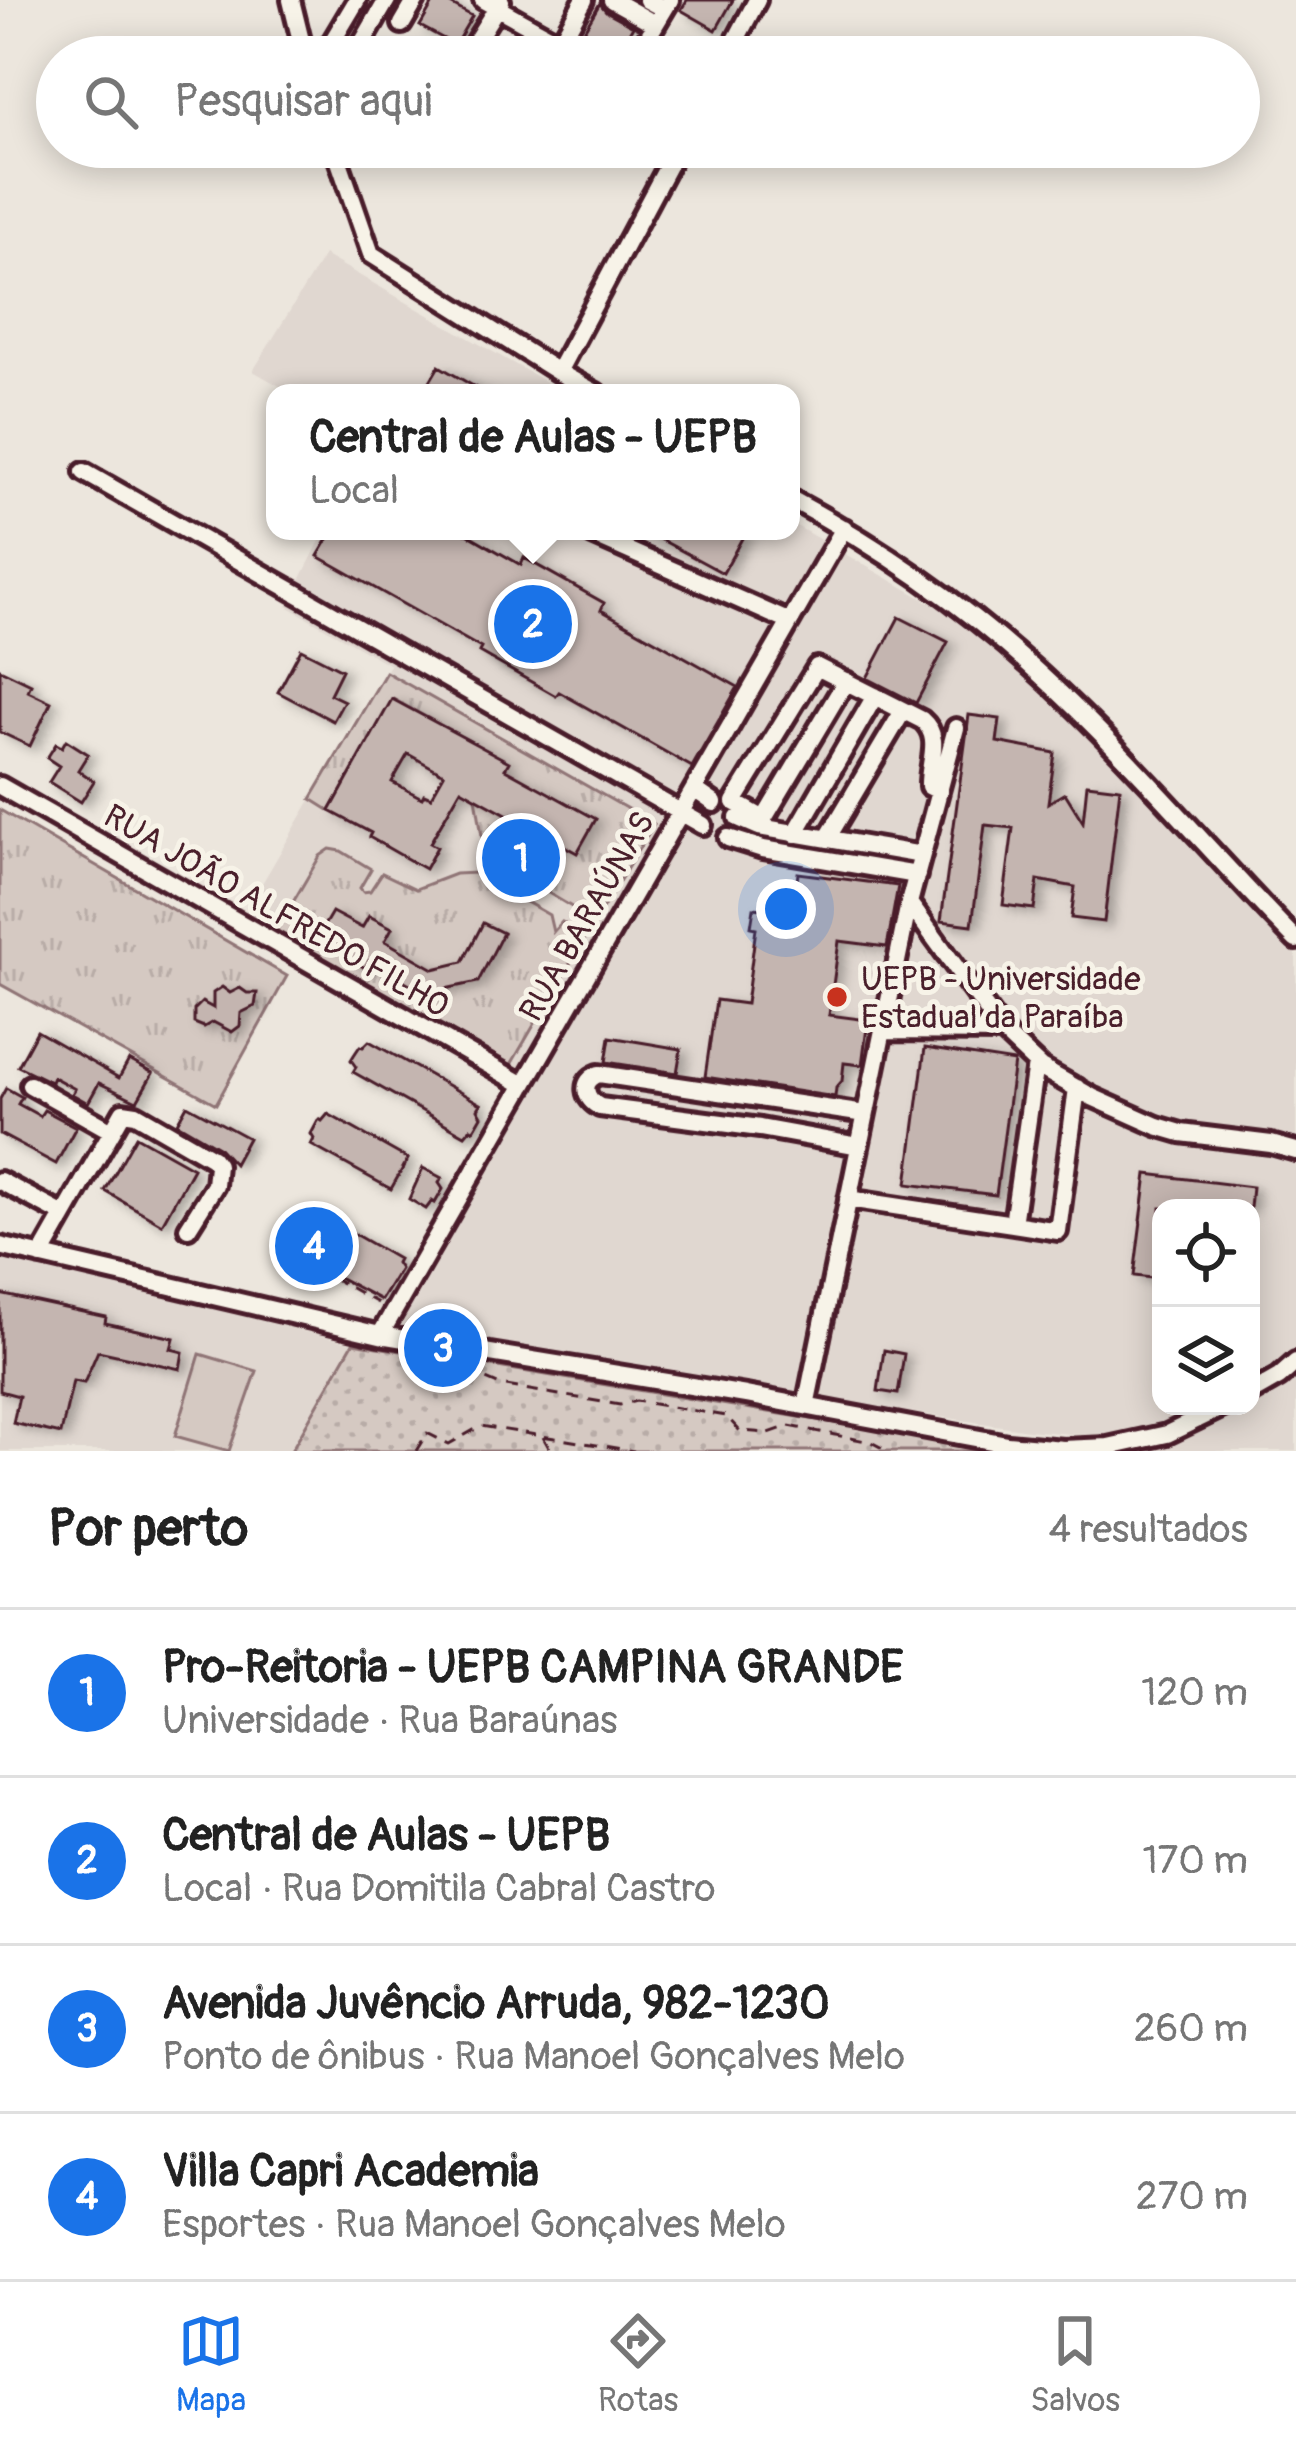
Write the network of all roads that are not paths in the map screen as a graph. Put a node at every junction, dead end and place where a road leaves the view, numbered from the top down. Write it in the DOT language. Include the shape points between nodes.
graph roads {
  1 [pos="291,0"];
  2 [pos="357,0"];
  3 [pos="387,0"];
  4 [pos="416,0"];
  5 [pos="584,0"];
  6 [pos="612,0"];
  7 [pos="646,0"];
  8 [pos="757,0"];
  9 [pos="494,2"];
  10 [pos="663,11"];
  11 [pos="402,24"];
  12 [pos="300,36"];
  13 [pos="336,36"];
  14 [pos="366,36"];
  15 [pos="477,36"];
  16 [pos="538,36"];
  17 [pos="564,36"];
  18 [pos="738,36"];
  19 [pos="341,168"];
  20 [pos="668,168"];
  21 [pos="558,372"];
  22 [pos="580,384"];
  23 [pos="84,472"];
  24 [pos="800,504"];
  25 [pos="844,528"];
  26 [pos="604,540"];
  27 [pos="790,622"];
  28 [pos="846,681"];
  29 [pos="875,696"];
  30 [pos="904,711"];
  31 [pos="956,728"];
  32 [pos="0,786"];
  33 [pos="694,789"];
  34 [pos="939,791"];
  35 [pos="714,803"];
  36 [pos="680,814"];
  37 [pos="751,821"];
  38 [pos="703,825"];
  39 [pos="795,834"];
  40 [pos="827,839"];
  41 [pos="922,855"];
  42 [pos="916,875"];
  43 [pos="909,903"];
  44 [pos="591,928"];
  45 [pos="609,938"];
  46 [pos="1296,940"];
  47 [pos="883,1030"];
  48 [pos="1004,1033"];
  49 [pos="1036,1064"];
  50 [pos="30,1084"];
  51 [pos="524,1085"];
  52 [pos="1077,1088"];
  53 [pos="866,1114"];
  54 [pos="110,1130"];
  55 [pos="859,1146"];
  56 [pos="1296,1151"];
  57 [pos="0,1181"];
  58 [pos="848,1199"];
  59 [pos="64,1215"];
  60 [pos="1013,1224"];
  61 [pos="188,1228"];
  62 [pos="0,1246"];
  63 [pos="41,1256"];
  64 [pos="380,1335"];
  65 [pos="1296,1362"];
  66 [pos="1287,1379"];
  67 [pos="806,1406"];
  68 [pos="1207,1415"];
  1 -- 12 [label="street"];
  2 -- 13 [label="street"];
  3 -- 14 [label="street"];
  4 -- 11 [label="street"];
  5 -- 17 [label="street"];
  6 -- 10 [label="street"];
  7 -- 10 [label="street"];
  8 -- 18 [label="street"];
  9 -- 15 [label="street"];
  9 -- 16 [label="street"];
  19 -- 21 [label="street" via="371,254"];
  20 -- 21 [label="street"];
  21 -- 22 [label="street"];
  23 -- 36 [label="street"];
  24 -- 25 [label="street"];
  25 -- 27 [label="street, RUA BARAÚNAS"];
  25 -- 46 [label="street" via="1031,666"];
  26 -- 27 [label="street"];
  27 -- 33 [label="street, RUA BARAÚNAS"];
  28 -- 29 [label="street"];
  28 -- 37 [label="street"];
  28 -- 37 [label="street" via="815,668 734,802"];
  29 -- 30 [label="street"];
  29 -- 39 [label="street"];
  30 -- 34 [label="street" via="932,728 929,786"];
  30 -- 40 [label="street"];
  31 -- 34 [label="street"];
  32 -- 51 [label="street, RUA JOÃO ALFREDO FILHO"];
  33 -- 35 [label="street"];
  33 -- 36 [label="street, RUA BARAÚNAS"];
  34 -- 41 [label="street"];
  36 -- 38 [label="street"];
  36 -- 45 [label="street, RUA BARAÚNAS"];
  37 -- 39 [label="street"];
  37 -- 42 [label="street" via="730,839"];
  39 -- 40 [label="street"];
  40 -- 41 [label="street"];
  41 -- 42 [label="street"];
  42 -- 43 [label="street"];
  43 -- 47 [label="street"];
  43 -- 48 [label="street"];
  44 -- 45 [label="street"];
  45 -- 51 [label="street, RUA BARAÚNAS"];
  47 -- 48 [label="street"];
  47 -- 53 [label="street"];
  48 -- 49 [label="street"];
  49 -- 52 [label="street"];
  49 -- 60 [label="street"];
  50 -- 54 [label="street"];
  51 -- 64 [label="street, RUA BARAÚNAS"];
  52 -- 56 [label="street" via="1157,1126"];
  52 -- 60 [label="street" via="1058,1231"];
  53 -- 55 [label="street"];
  53 -- 55 [label="street" via="599,1075 587,1091 600,1107"];
  54 -- 59 [label="street"];
  54 -- 61 [label="street" via="129,1111 212,1158 214,1185"];
  55 -- 58 [label="street"];
  57 -- 59 [label="street"];
  58 -- 60 [label="street"];
  58 -- 67 [label="street"];
  59 -- 63 [label="street"];
  62 -- 63 [label="street"];
  63 -- 64 [label="street"];
  64 -- 67 [label="street"];
  65 -- 66 [label="street"];
  67 -- 68 [label="street" via="1085,1450 1167,1434"];
}
